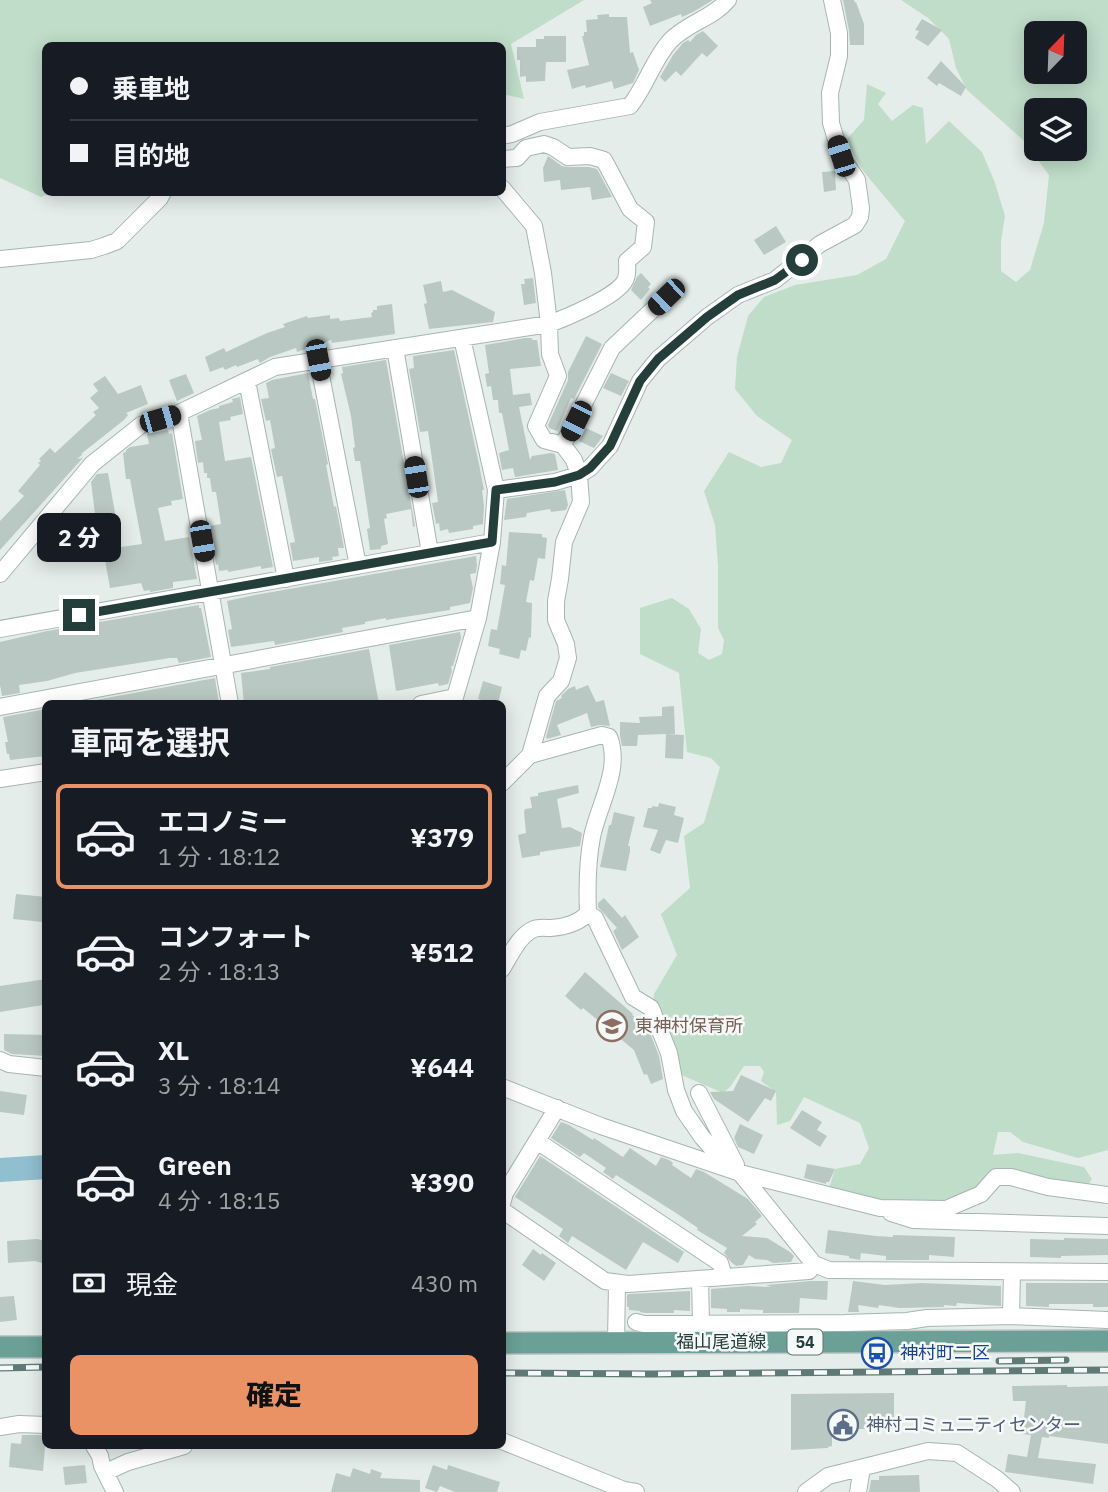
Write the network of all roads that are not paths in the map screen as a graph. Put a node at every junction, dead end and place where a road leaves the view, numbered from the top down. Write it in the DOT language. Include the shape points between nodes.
graph roads {
  1 [pos="728,0"];
  2 [pos="832,0"];
  3 [pos="506,135"];
  4 [pos="506,159"];
  5 [pos="506,193"];
  6 [pos="161,196"];
  7 [pos="0,259"];
  8 [pos="666,297"];
  9 [pos="548,324"];
  10 [pos="462,338"];
  11 [pos="395,348"];
  12 [pos="318,360"];
  13 [pos="247,380"];
  14 [pos="179,413"];
  15 [pos="564,445"];
  16 [pos="579,475"];
  17 [pos="496,490"];
  18 [pos="492,542"];
  19 [pos="430,553"];
  20 [pos="358,566"];
  21 [pos="0,574"];
  22 [pos="286,579"];
  23 [pos="211,592"];
  24 [pos="478,618"];
  25 [pos="0,629"];
  26 [pos="223,665"];
  27 [pos="229,700"];
  28 [pos="454,700"];
  29 [pos="0,707"];
  30 [pos="530,755"];
  31 [pos="42,773"];
  32 [pos="0,779"];
  33 [pos="506,779"];
  34 [pos="588,914"];
  35 [pos="506,963"];
  36 [pos="0,1060"];
  37 [pos="42,1068"];
  38 [pos="506,1089"];
  39 [pos="699,1093"];
  40 [pos="557,1108"];
  41 [pos="537,1140"];
  42 [pos="740,1173"];
  43 [pos="506,1191"];
  44 [pos="1108,1195"];
  45 [pos="880,1208"];
  46 [pos="506,1213"];
  47 [pos="1108,1226"];
  48 [pos="814,1264"];
  49 [pos="1012,1272"];
  50 [pos="1108,1272"];
  51 [pos="724,1278"];
  52 [pos="700,1279"];
  53 [pos="617,1284"];
  54 [pos="1011,1316"];
  55 [pos="1108,1320"];
  56 [pos="636,1322"];
  57 [pos="701,1324"];
  58 [pos="1108,1341"];
  59 [pos="616,1342"];
  60 [pos="506,1343"];
  61 [pos="0,1347"];
  62 [pos="42,1347"];
  63 [pos="42,1425"];
  64 [pos="0,1427"];
  65 [pos="506,1443"];
  66 [pos="96,1449"];
  67 [pos="174,1449"];
  68 [pos="862,1468"];
  69 [pos="106,1472"];
  70 [pos="627,1491"];
  71 [pos="115,1492"];
  72 [pos="806,1492"];
  73 [pos="858,1492"];
  74 [pos="1012,1492"];
  1 -- 3 [label="street" via="671,40 630,107 540,121"];
  2 -- 16 [label="street" via="839,56 830,93 831,123 841,156 857,180 860,217 775,280 738,295 658,359 640,381 610,446"];
  4 -- 9 [label="street" via="544,144 568,157 604,160 630,209 646,222 643,247 627,261 626,279 619,289"];
  5 -- 9 [label="street" via="534,226"];
  6 -- 7 [label="street" via="117,241 91,250"];
  8 -- 15 [label="street" via="612,348"];
  9 -- 10 [label="street"];
  9 -- 15 [label="street" via="550,354 558,376 536,426 544,440"];
  10 -- 11 [label="street"];
  10 -- 17 [label="street"];
  11 -- 12 [label="street"];
  11 -- 19 [label="street"];
  12 -- 13 [label="street" via="275,367"];
  12 -- 20 [label="street"];
  13 -- 14 [label="street"];
  13 -- 22 [label="street"];
  14 -- 21 [label="street" via="141,425 92,464"];
  14 -- 23 [label="street"];
  15 -- 16 [label="street"];
  16 -- 17 [label="street"];
  16 -- 30 [label="street" via="581,502 564,542 556,601 556,620 568,658 561,681 547,696"];
  17 -- 18 [label="street"];
  18 -- 19 [label="street"];
  18 -- 24 [label="street"];
  19 -- 20 [label="street"];
  20 -- 22 [label="street"];
  22 -- 23 [label="street"];
  23 -- 25 [label="street"];
  23 -- 26 [label="street"];
  24 -- 26 [label="street"];
  24 -- 28 [label="street"];
  26 -- 27 [label="street"];
  26 -- 29 [label="street"];
  30 -- 33 [label="street"];
  30 -- 34 [label="street" via="602,734 613,747 605,800 592,835 586,878"];
  31 -- 32 [label="street"];
  34 -- 35 [label="street" via="556,928 535,928"];
  34 -- 42 [label="street" via="595,918 633,997 651,1008 670,1053 684,1111 717,1154"];
  36 -- 37 [label="street"];
  38 -- 40 [label="street"];
  39 -- 42 [label="street"];
  40 -- 41 [label="street"];
  40 -- 42 [label="street"];
  41 -- 43 [label="street"];
  41 -- 51 [label="street" via="720,1263"];
  42 -- 45 [label="street"];
  42 -- 48 [label="street"];
  44 -- 45 [label="street" via="996,1177 981,1194 946,1209"];
  45 -- 47 [label="street" via="913,1220"];
  46 -- 53 [label="street"];
  48 -- 49 [label="street" via="829,1270"];
  48 -- 51 [label="street" via="809,1271"];
  49 -- 50 [label="street"];
  49 -- 54 [label="street"];
  51 -- 52 [label="street"];
  52 -- 53 [label="street"];
  52 -- 57 [label="street"];
  53 -- 59 [label="street"];
  54 -- 55 [label="street"];
  54 -- 57 [label="street"];
  56 -- 57 [label="street"];
  58 -- 59 [label="main road, 福山尾道線 / 54"];
  59 -- 60 [label="main road, 福山尾道線 / 54"];
  61 -- 62 [label="main road"];
  63 -- 64 [label="street"];
  65 -- 70 [label="street"];
  66 -- 69 [label="street"];
  67 -- 69 [label="street"];
  68 -- 72 [label="street" via="828,1476"];
  68 -- 73 [label="street"];
  68 -- 74 [label="street" via="928,1451 957,1453"];
  69 -- 71 [label="street"];
}
